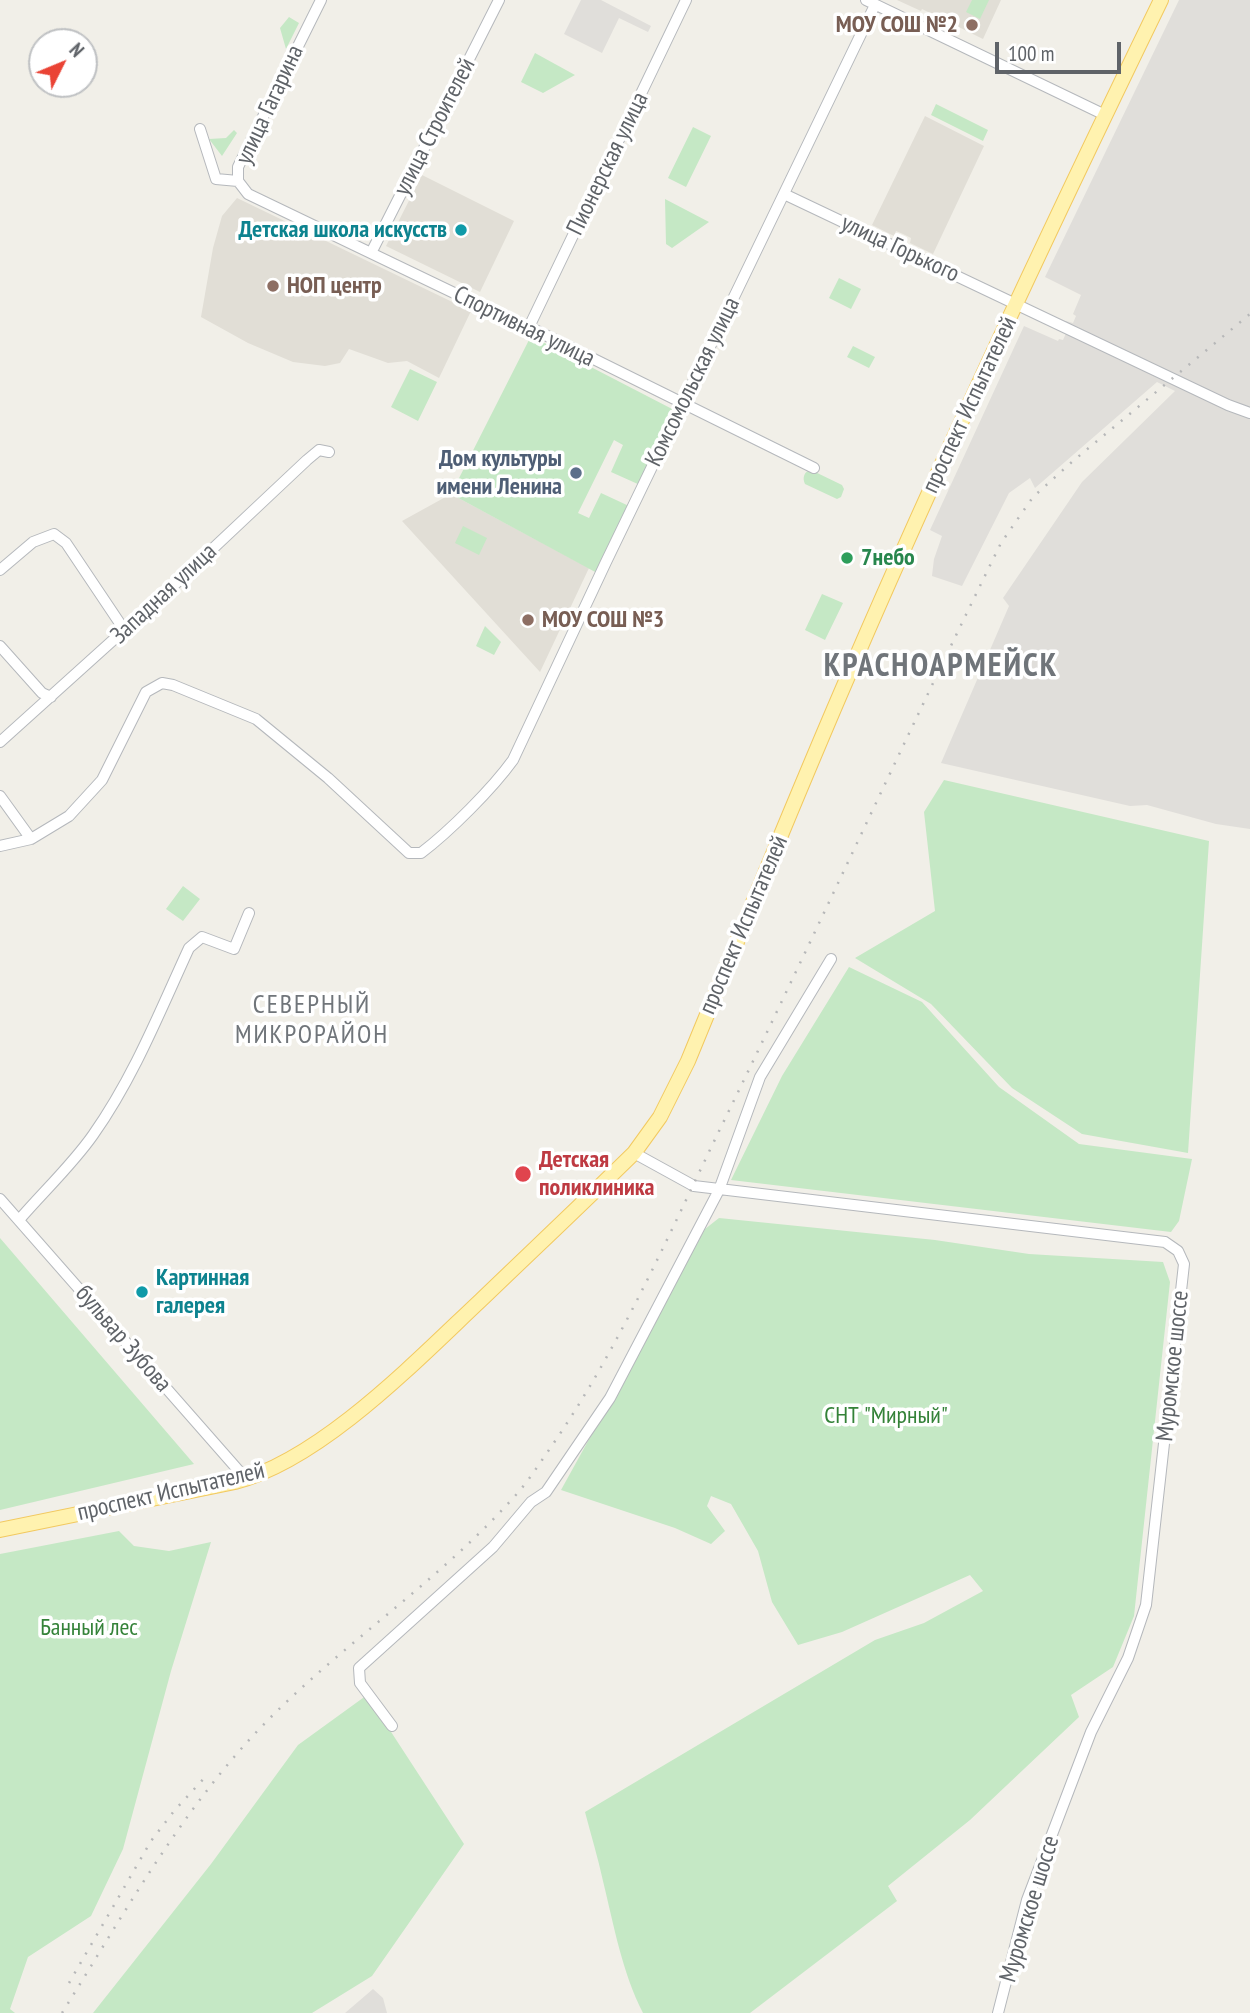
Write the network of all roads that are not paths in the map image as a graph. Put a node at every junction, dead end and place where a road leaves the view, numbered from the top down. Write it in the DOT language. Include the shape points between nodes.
graph roads {
  1 [pos="321,0"];
  2 [pos="499,0"];
  3 [pos="686,0"];
  4 [pos="1161,0"];
  5 [pos="870,2"];
  6 [pos="1105,115"];
  7 [pos="200,129"];
  8 [pos="238,181"];
  9 [pos="784,194"];
  10 [pos="371,253"];
  11 [pos="1016,303"];
  12 [pos="529,327"];
  13 [pos="682,405"];
  14 [pos="1250,413"];
  15 [pos="329,452"];
  16 [pos="814,468"];
  17 [pos="0,570"];
  18 [pos="125,631"];
  19 [pos="0,646"];
  20 [pos="51,697"];
  21 [pos="0,741"];
  22 [pos="0,796"];
  23 [pos="31,839"];
  24 [pos="0,846"];
  25 [pos="249,913"];
  26 [pos="831,959"];
  27 [pos="634,1153"];
  28 [pos="719,1190"];
  29 [pos="0,1199"];
  30 [pos="19,1220"];
  31 [pos="246,1479"];
  32 [pos="0,1530"];
  33 [pos="393,1726"];
  34 [pos="998,2013"];
  1 -- 8 [label="street, улица Гагарина" via="238,167"];
  2 -- 10 [label="street, улица Строителей"];
  3 -- 12 [label="street, Пионерская улица"];
  4 -- 6 [label="main road, проспект Испытателей"];
  5 -- 6 [label="street"];
  5 -- 9 [label="street, Комсомольская улица"];
  6 -- 11 [label="main road, проспект Испытателей"];
  7 -- 8 [label="street, улица Гагарина" via="216,179"];
  8 -- 10 [label="street, Спортивная улица" via="248,194"];
  9 -- 11 [label="street, улица Горького"];
  9 -- 13 [label="street, Комсомольская улица"];
  10 -- 12 [label="street, Спортивная улица"];
  11 -- 14 [label="street, улица Горького"];
  11 -- 27 [label="main road, проспект Испытателей" via="851,668 688,1061 660,1117"];
  12 -- 13 [label="street, Спортивная улица"];
  13 -- 16 [label="street, Спортивная улица"];
  13 -- 23 [label="street, Комсомольская улица" via="513,760 421,853 409,853 256,719 162,683 146,692 102,780 69,816"];
  15 -- 18 [label="street, Западная улица" via="319,450 307,460"];
  17 -- 18 [label="street" via="33,542 54,534 66,543"];
  18 -- 20 [label="street, Западная улица"];
  19 -- 20 [label="street" via="42,693"];
  20 -- 21 [label="street, Западная улица"];
  22 -- 23 [label="street"];
  23 -- 24 [label="street"];
  25 -- 30 [label="street" via="234,949 202,937 189,948 119,1094 92,1136"];
  26 -- 28 [label="street" via="760,1077"];
  27 -- 28 [label="street, Муромское шоссе" via="694,1186"];
  27 -- 31 [label="main road, проспект Испытателей" via="390,1385 296,1455"];
  28 -- 33 [label="street" via="610,1398 546,1492 531,1502 494,1547 359,1668 360,1683"];
  28 -- 34 [label="street, Муромское шоссе" via="1166,1242 1178,1251 1184,1264 1146,1605 1128,1658 1091,1731 1027,1900"];
  29 -- 30 [label="street, бульвар Зубова"];
  30 -- 31 [label="street, бульвар Зубова"];
  31 -- 32 [label="main road, проспект Испытателей"];
}
